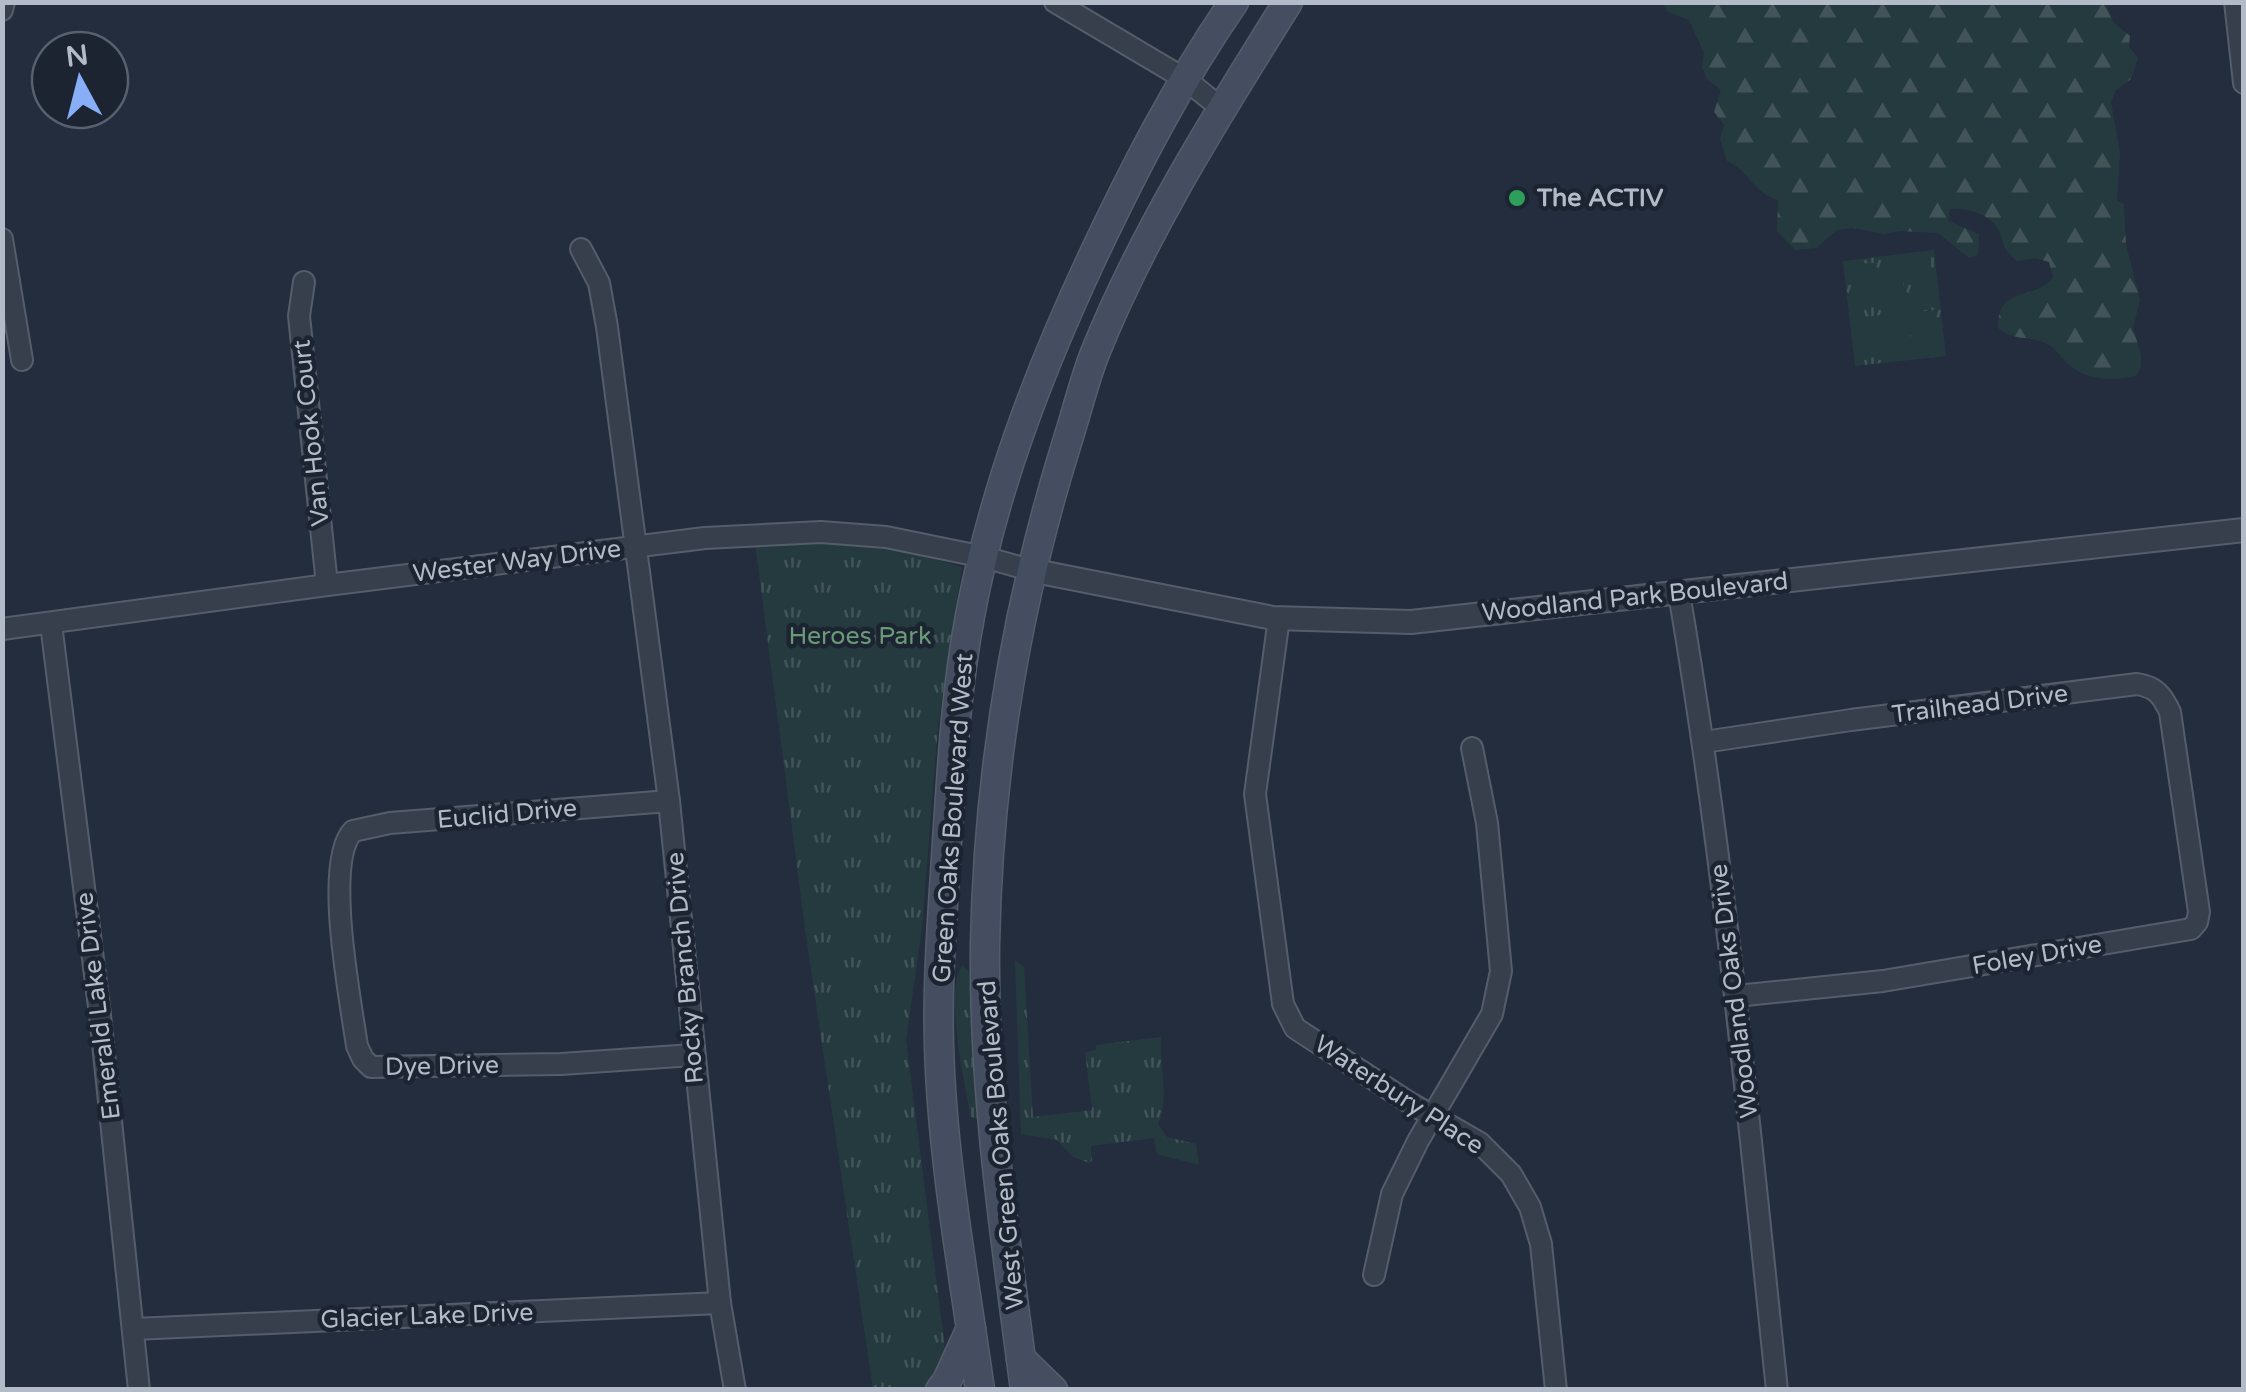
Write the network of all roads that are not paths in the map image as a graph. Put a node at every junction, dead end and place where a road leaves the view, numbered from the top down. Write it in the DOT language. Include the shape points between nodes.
graph roads {
  1 [pos="4,2"];
  2 [pos="1055,2"];
  3 [pos="1234,2"];
  4 [pos="1288,2"];
  5 [pos="2235,2"];
  6 [pos="2,10"];
  7 [pos="1185,78"];
  8 [pos="2244,82"];
  9 [pos="1222,108"];
  10 [pos="2,238"];
  11 [pos="581,250"];
  12 [pos="304,282"];
  13 [pos="22,360"];
  14 [pos="2244,530"];
  15 [pos="636,546"];
  16 [pos="984,556"];
  17 [pos="1030,570"];
  18 [pos="327,585"];
  19 [pos="1679,594"];
  20 [pos="1279,618"];
  21 [pos="52,624"];
  22 [pos="2,630"];
  23 [pos="1704,742"];
  24 [pos="1472,748"];
  25 [pos="2181,785"];
  26 [pos="669,801"];
  27 [pos="348,835"];
  28 [pos="940,940"];
  29 [pos="985,948"];
  30 [pos="1736,996"];
  31 [pos="693,1055"];
  32 [pos="1433,1115"];
  33 [pos="1374,1274"];
  34 [pos="720,1303"];
  35 [pos="972,1327"];
  36 [pos="134,1329"];
  37 [pos="1021,1359"];
  38 [pos="139,1390"];
  39 [pos="736,1390"];
  40 [pos="940,1390"];
  41 [pos="980,1390"];
  42 [pos="1024,1390"];
  43 [pos="1052,1390"];
  44 [pos="1556,1390"];
  45 [pos="1777,1390"];
  1 -- 6 [label="street"];
  2 -- 7 [label="street"];
  3 -- 7 [label="main road, Green Oaks Boulevard West"];
  4 -- 9 [label="main road, West Green Oaks Boulevard"];
  5 -- 8 [label="street"];
  7 -- 9 [label="street"];
  7 -- 16 [label="main road, Green Oaks Boulevard West" via="1136,164 1051,346"];
  9 -- 17 [label="main road, West Green Oaks Boulevard" via="1128,278 1094,356"];
  10 -- 13 [label="street"];
  11 -- 15 [label="street, Rocky Branch Drive" via="599,284 607,327"];
  12 -- 18 [label="street, Van Hook Court" via="299,316"];
  14 -- 19 [label="street, Woodland Park Boulevard"];
  15 -- 16 [label="street, Wester Way Drive" via="822,532"];
  15 -- 18 [label="street, Wester Way Drive"];
  15 -- 26 [label="street, Rocky Branch Drive"];
  16 -- 17 [label="street, Wester Way Drive"];
  16 -- 28 [label="main road, Green Oaks Boulevard West" via="956,722"];
  17 -- 20 [label="street, Woodland Park Boulevard"];
  17 -- 29 [label="main road, West Green Oaks Boulevard" via="997,780"];
  18 -- 21 [label="street, Wester Way Drive"];
  19 -- 20 [label="street, Woodland Park Boulevard" via="1411,622"];
  19 -- 23 [label="street, Woodland Oaks Drive"];
  20 -- 32 [label="street, Waterbury Place" via="1254,794 1283,1004 1295,1028"];
  21 -- 22 [label="street, Wester Way Drive"];
  21 -- 36 [label="street, Emerald Lake Drive"];
  23 -- 25 [label="street, Trailhead Drive" via="2138,684 2152,686 2170,712"];
  23 -- 30 [label="street, Woodland Oaks Drive"];
  24 -- 32 [label="street" via="1487,823 1501,971 1492,1014"];
  25 -- 30 [label="street, Foley Drive" via="2199,912 2192,929 1883,981"];
  26 -- 27 [label="street, Euclid Drive" via="390,823"];
  26 -- 31 [label="street, Rocky Branch Drive"];
  27 -- 31 [label="street, Dye Drive" via="339,861 342,940 357,1046 371,1067"];
  28 -- 29 [label="main road"];
  28 -- 35 [label="main road, Green Oaks Boulevard West" via="944,1118"];
  29 -- 37 [label="main road, West Green Oaks Boulevard" via="1000,1186"];
  30 -- 45 [label="street, Woodland Oaks Drive"];
  31 -- 34 [label="street, Rocky Branch Drive"];
  32 -- 33 [label="street" via="1392,1194"];
  32 -- 44 [label="street, Waterbury Place" via="1480,1143 1511,1174 1530,1207 1541,1244"];
  34 -- 36 [label="street, Glacier Lake Drive"];
  34 -- 39 [label="street, Rocky Branch Drive"];
  35 -- 40 [label="main road"];
  35 -- 41 [label="main road, Green Oaks Boulevard West"];
  36 -- 38 [label="street, Emerald Lake Drive"];
  37 -- 42 [label="main road, West Green Oaks Boulevard"];
  37 -- 43 [label="main road"];
}
